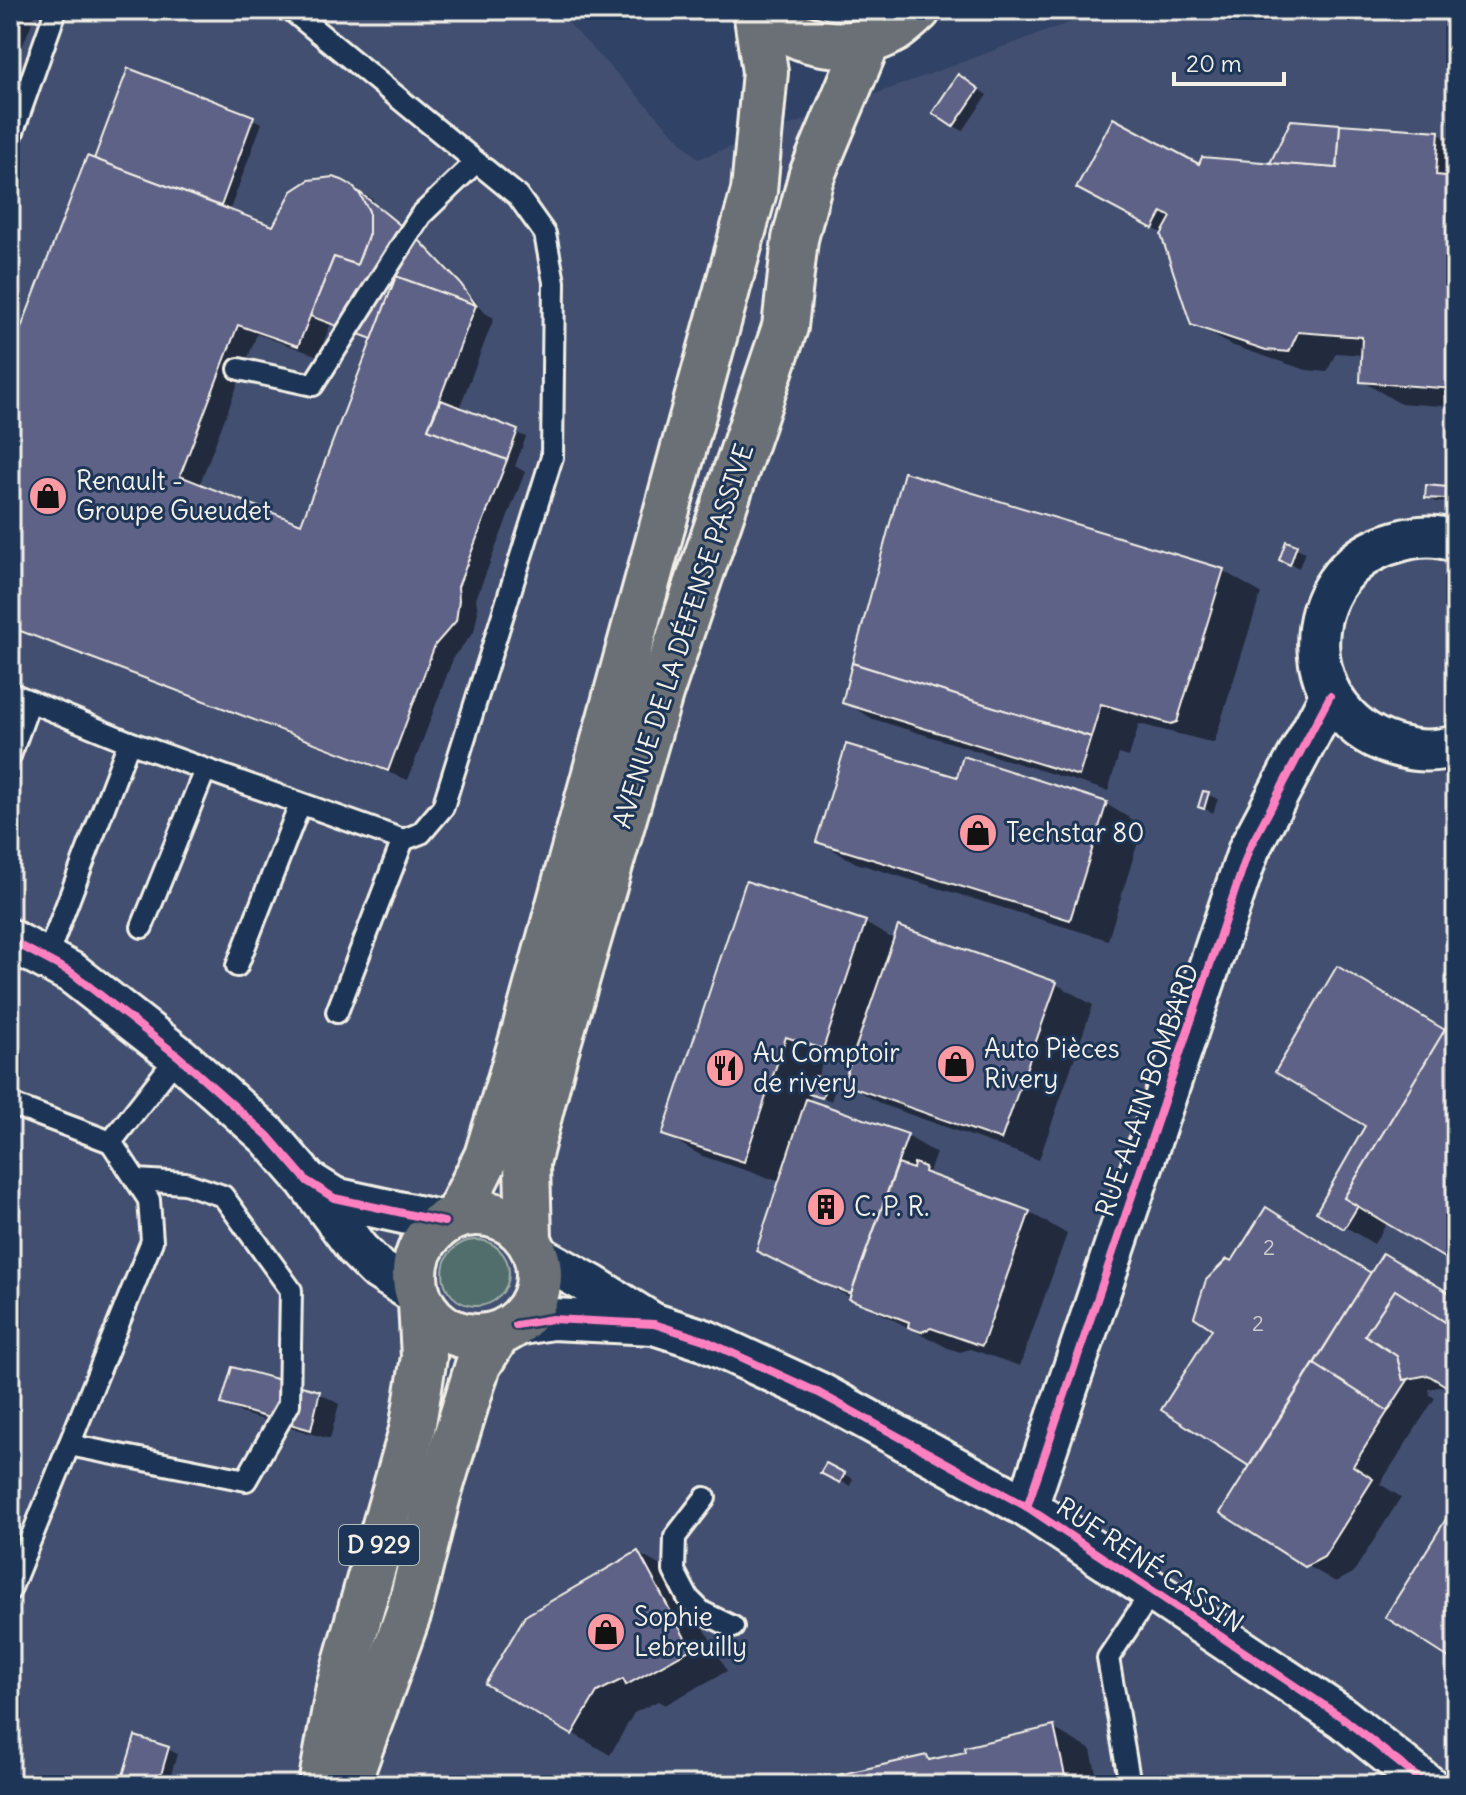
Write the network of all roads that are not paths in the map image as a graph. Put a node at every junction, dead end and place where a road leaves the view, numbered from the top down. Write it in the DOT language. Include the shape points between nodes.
graph roads {
  1 [pos="56,10"];
  2 [pos="291,10"];
  3 [pos="759,10"];
  4 [pos="918,10"];
  5 [pos="868,41"];
  6 [pos="10,140"];
  7 [pos="476,162"];
  8 [pos="239,369"];
  9 [pos="1456,542"];
  10 [pos="10,693"];
  11 [pos="1330,696"];
  12 [pos="30,701"];
  13 [pos="129,742"];
  14 [pos="1456,746"];
  15 [pos="10,756"];
  16 [pos="205,770"];
  17 [pos="300,804"];
  18 [pos="403,840"];
  19 [pos="142,927"];
  20 [pos="10,940"];
  21 [pos="46,959"];
  22 [pos="237,966"];
  23 [pos="337,1012"];
  24 [pos="178,1056"];
  25 [pos="10,1104"];
  26 [pos="111,1142"];
  27 [pos="136,1180"];
  28 [pos="307,1181"];
  29 [pos="451,1219"];
  30 [pos="533,1247"];
  31 [pos="419,1299"];
  32 [pos="654,1324"];
  33 [pos="507,1330"];
  34 [pos="69,1445"];
  35 [pos="705,1498"];
  36 [pos="1027,1507"];
  37 [pos="10,1590"];
  38 [pos="1153,1590"];
  39 [pos="733,1627"];
  40 [pos="321,1785"];
  41 [pos="347,1785"];
  42 [pos="1130,1785"];
  43 [pos="1427,1785"];
  1 -- 6 [label="lane"];
  2 -- 7 [label="lane"];
  3 -- 5 [label="main road" via="794,35 818,43"];
  3 -- 29 [label="main road, AVENUE DE LA DÉFENSE PASSIVE" via="765,72 754,191 520,1048 487,1156"];
  4 -- 5 [label="main road" via="896,29"];
  5 -- 30 [label="main road, AVENUE DE LA DÉFENSE PASSIVE" via="811,177 795,239 785,327 660,694 554,1057 527,1163"];
  7 -- 8 [label="lane" via="421,215 313,385"];
  7 -- 18 [label="lane" via="518,196 545,234 554,282 552,457 443,807 421,833"];
  9 -- 11 [label="street" via="1413,537 1379,546 1350,566 1329,594 1318,628 1318,663"];
  10 -- 12 [label="lane"];
  11 -- 14 [label="street" via="1352,724 1382,743 1417,751"];
  11 -- 36 [label="street, RUE ALAIN BOMBARD" via="1249,849"];
  12 -- 13 [label="lane"];
  12 -- 15 [label="lane"];
  13 -- 16 [label="lane"];
  13 -- 21 [label="lane"];
  16 -- 17 [label="lane"];
  16 -- 19 [label="lane"];
  17 -- 18 [label="lane"];
  17 -- 22 [label="lane"];
  18 -- 23 [label="lane"];
  20 -- 21 [label="street"];
  21 -- 24 [label="street" via="72,973"];
  24 -- 26 [label="lane"];
  24 -- 28 [label="street" via="268,1136"];
  25 -- 26 [label="lane"];
  26 -- 27 [label="lane"];
  27 -- 34 [label="lane" via="149,1200 152,1241"];
  27 -- 34 [label="lane" via="185,1183 223,1196 291,1290 289,1404 246,1480"];
  28 -- 29 [label="street" via="334,1198"];
  28 -- 31 [label="street" via="358,1250"];
  29 -- 30 [label="main road" via="477,1212 497,1215 514,1224"];
  29 -- 31 [label="main road" via="428,1236 418,1254 414,1275"];
  30 -- 32 [label="street"];
  30 -- 33 [label="main road" via="540,1274 538,1294 529,1311"];
  31 -- 33 [label="main road" via="431,1318 462,1337"];
  31 -- 40 [label="main road, D 929" via="424,1357 412,1430 339,1687"];
  32 -- 33 [label="street, RUE RENÉ CASSIN" via="552,1319"];
  32 -- 36 [label="street, RUE RENÉ CASSIN" via="704,1340 819,1393"];
  33 -- 41 [label="main road, D 929" via="478,1365 409,1612"];
  34 -- 37 [label="lane"];
  35 -- 39 [label="lane" via="675,1537 674,1571 702,1612"];
  36 -- 38 [label="street, RUE RENÉ CASSIN"];
  38 -- 42 [label="lane" via="1108,1658"];
  38 -- 43 [label="street, RUE RENÉ CASSIN" via="1343,1718"];
}
